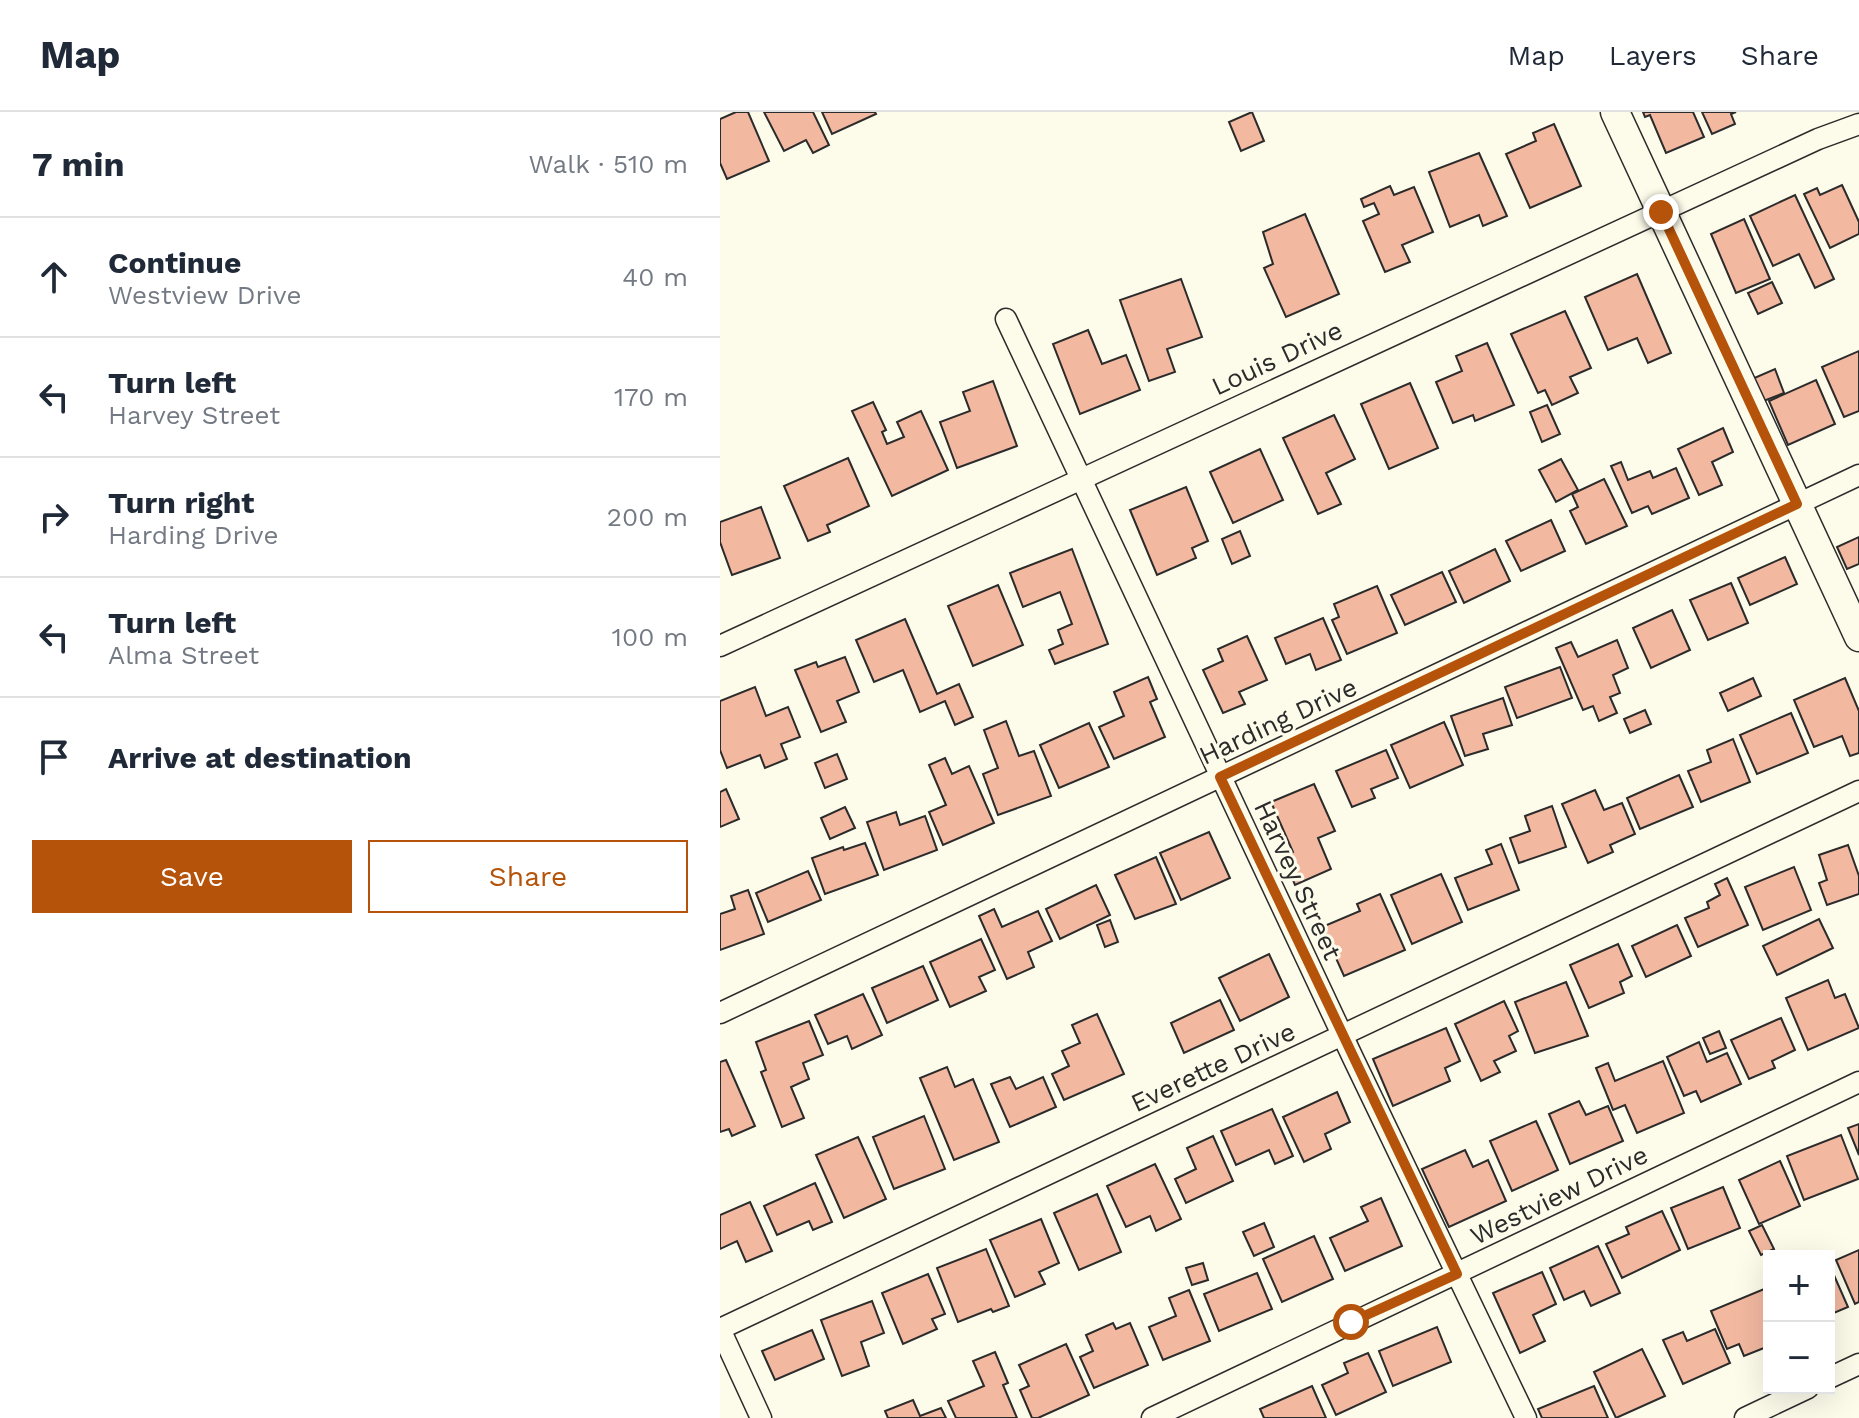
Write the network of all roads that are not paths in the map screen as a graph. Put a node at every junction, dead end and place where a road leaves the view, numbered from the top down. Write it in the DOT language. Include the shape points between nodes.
graph roads {
  1 [pos="1615,112"];
  2 [pos="1859,124"];
  3 [pos="1661,212"];
  4 [pos="1006,319"];
  5 [pos="1859,475"];
  6 [pos="1080,479"];
  7 [pos="1797,504"];
  8 [pos="1859,637"];
  9 [pos="720,646"];
  10 [pos="1220,777"];
  11 [pos="1859,791"];
  12 [pos="720,1013"];
  13 [pos="1342,1035"];
  14 [pos="1859,1082"];
  15 [pos="1457,1274"];
  16 [pos="720,1329"];
  17 [pos="1859,1364"];
  18 [pos="1835,1375"];
  19 [pos="1795,1394"];
  20 [pos="761,1418"];
  21 [pos="1152,1418"];
  22 [pos="1526,1418"];
  23 [pos="1745,1418"];
  1 -- 3 [label="street"];
  2 -- 3 [label="street, Louis Drive"];
  3 -- 6 [label="street, Louis Drive"];
  3 -- 7 [label="street"];
  4 -- 6 [label="street, Harvey Street"];
  5 -- 7 [label="street, Harding Drive"];
  6 -- 9 [label="street, Louis Drive"];
  6 -- 10 [label="street, Harvey Street"];
  7 -- 8 [label="street"];
  7 -- 10 [label="street, Harding Drive"];
  10 -- 12 [label="street, Harding Drive"];
  10 -- 13 [label="street, Harvey Street"];
  11 -- 13 [label="street, Everette Drive"];
  13 -- 15 [label="street, Harvey Street"];
  13 -- 16 [label="street, Everette Drive"];
  14 -- 15 [label="street, Westview Drive"];
  15 -- 21 [label="street, Westview Drive"];
  15 -- 22 [label="street, Harvey Street"];
  16 -- 20 [label="street"];
  17 -- 18 [label="street"];
  19 -- 23 [label="street"];
}
